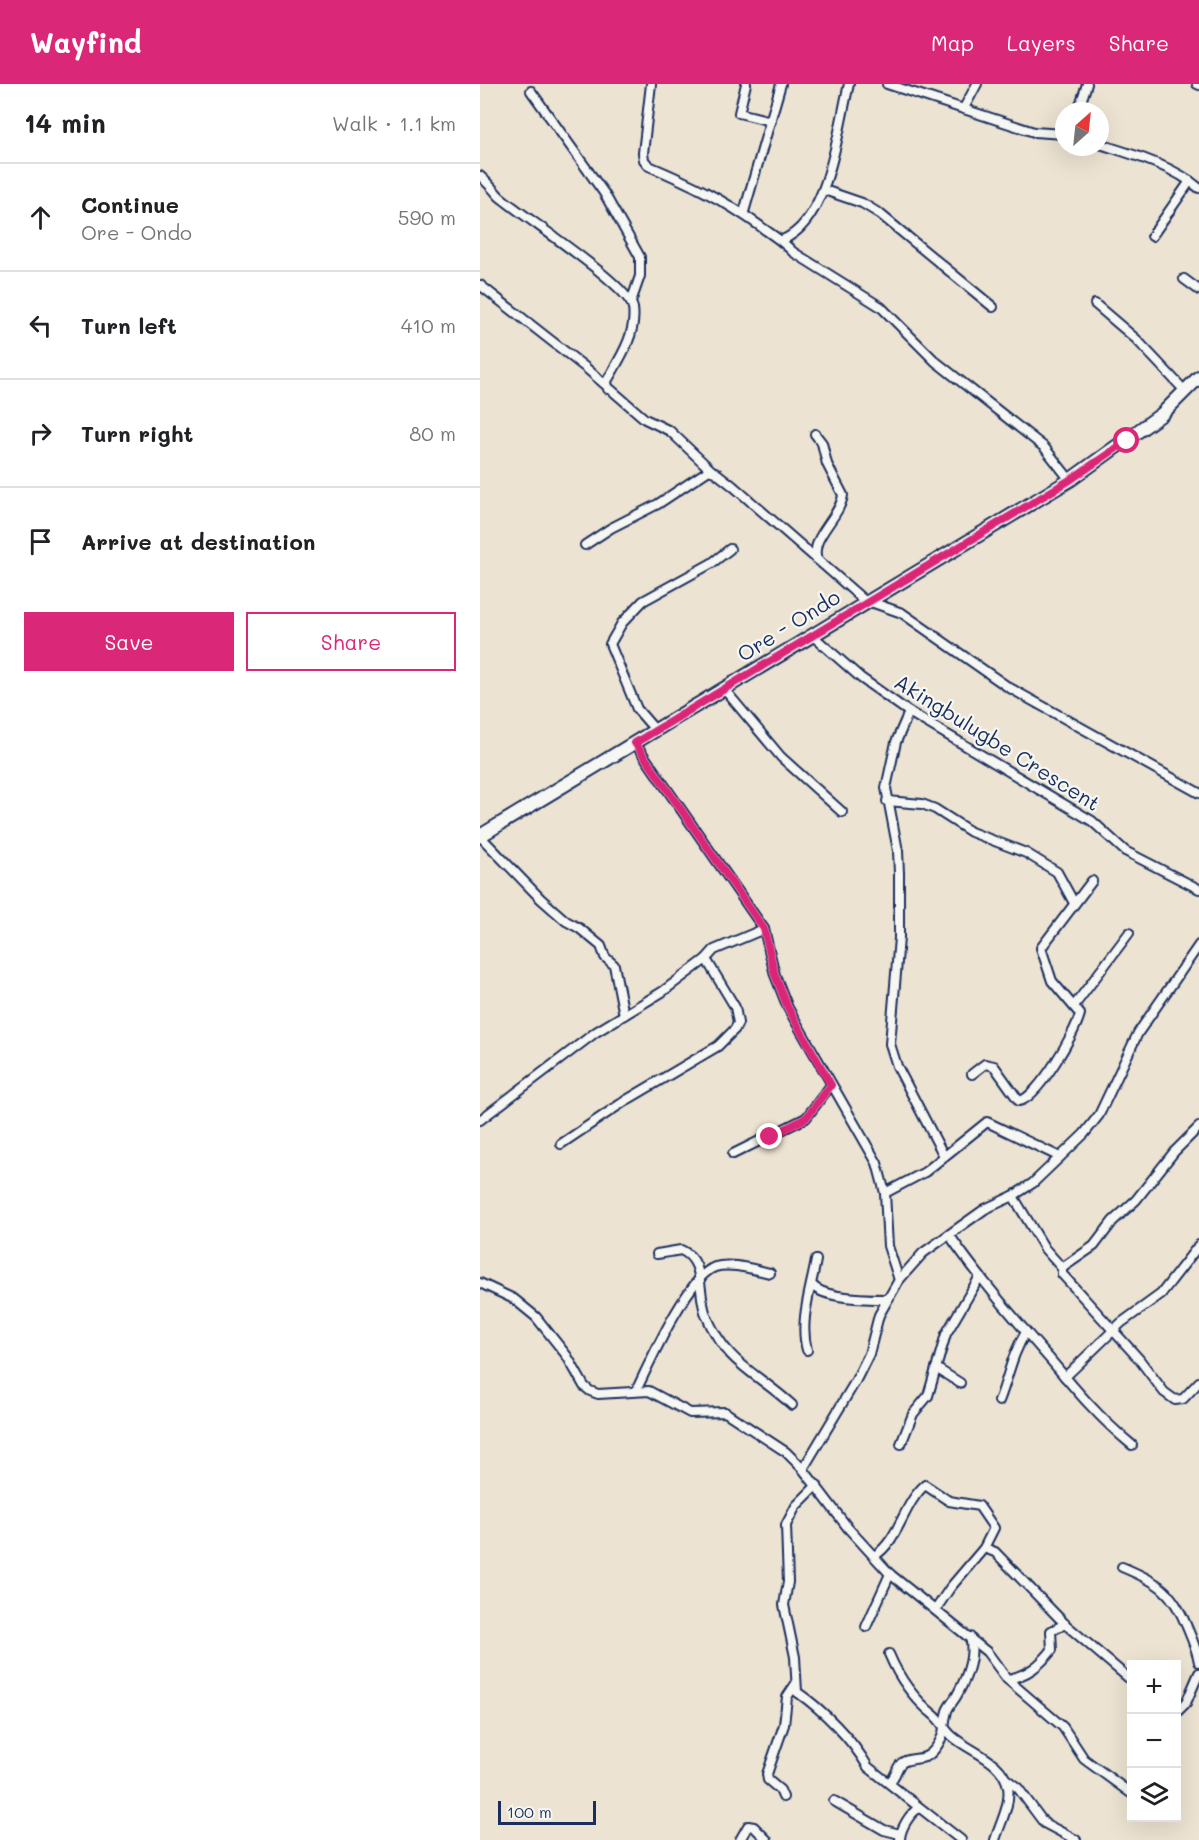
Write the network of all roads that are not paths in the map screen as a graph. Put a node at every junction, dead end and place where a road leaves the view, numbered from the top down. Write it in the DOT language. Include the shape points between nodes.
graph roads {
  1 [pos="651,84"];
  2 [pos="746,84"];
  3 [pos="781,84"];
  4 [pos="849,84"];
  5 [pos="887,84"];
  6 [pos="977,84"];
  7 [pos="1087,84"];
  8 [pos="531,91"];
  9 [pos="1081,102"];
  10 [pos="964,108"];
  11 [pos="771,121"];
  12 [pos="1055,133"];
  13 [pos="1109,147"];
  14 [pos="480,176"];
  15 [pos="1190,181"];
  16 [pos="1199,188"];
  17 [pos="824,190"];
  18 [pos="744,212"];
  19 [pos="1152,236"];
  20 [pos="782,240"];
  21 [pos="1184,279"];
  22 [pos="480,285"];
  23 [pos="1199,290"];
  24 [pos="631,302"];
  25 [pos="1095,304"];
  26 [pos="993,307"];
  27 [pos="1199,376"];
  28 [pos="608,389"];
  29 [pos="1185,392"];
  30 [pos="815,434"];
  31 [pos="713,471"];
  32 [pos="1070,480"];
  33 [pos="585,545"];
  34 [pos="730,549"];
  35 [pos="818,559"];
  36 [pos="867,601"];
  37 [pos="813,636"];
  38 [pos="724,689"];
  39 [pos="909,712"];
  40 [pos="656,730"];
  41 [pos="635,743"];
  42 [pos="1199,793"];
  43 [pos="887,801"];
  44 [pos="842,812"];
  45 [pos="480,836"];
  46 [pos="1092,881"];
  47 [pos="1199,889"];
  48 [pos="1074,903"];
  49 [pos="764,929"];
  50 [pos="1129,933"];
  51 [pos="1199,945"];
  52 [pos="706,959"];
  53 [pos="1074,1006"];
  54 [pos="624,1015"];
  55 [pos="972,1074"];
  56 [pos="831,1085"];
  57 [pos="480,1120"];
  58 [pos="1199,1127"];
  59 [pos="561,1144"];
  60 [pos="733,1154"];
  61 [pos="944,1156"];
  62 [pos="1059,1157"];
  63 [pos="885,1193"];
  64 [pos="1013,1196"];
  65 [pos="950,1236"];
  66 [pos="1199,1245"];
  67 [pos="657,1254"];
  68 [pos="816,1260"];
  69 [pos="1062,1269"];
  70 [pos="770,1273"];
  71 [pos="980,1278"];
  72 [pos="899,1280"];
  73 [pos="698,1281"];
  74 [pos="480,1283"];
  75 [pos="812,1285"];
  76 [pos="887,1299"];
  77 [pos="1026,1332"];
  78 [pos="1112,1332"];
  79 [pos="807,1350"];
  80 [pos="936,1368"];
  81 [pos="1065,1377"];
  82 [pos="1199,1382"];
  83 [pos="960,1383"];
  84 [pos="636,1391"];
  85 [pos="999,1401"];
  86 [pos="792,1405"];
  87 [pos="901,1444"];
  88 [pos="1132,1445"];
  89 [pos="803,1469"];
  90 [pos="817,1485"];
  91 [pos="984,1548"];
  92 [pos="874,1556"];
  93 [pos="1122,1567"];
  94 [pos="890,1574"];
  95 [pos="936,1610"];
  96 [pos="1065,1624"];
  97 [pos="866,1627"];
  98 [pos="970,1637"];
  99 [pos="889,1654"];
  100 [pos="1199,1662"];
  101 [pos="1199,1673"];
  102 [pos="1007,1678"];
  103 [pos="1127,1678"];
  104 [pos="795,1685"];
  105 [pos="1181,1708"];
  106 [pos="945,1729"];
  107 [pos="1006,1779"];
  108 [pos="890,1782"];
  109 [pos="1127,1791"];
  110 [pos="783,1797"];
  111 [pos="834,1801"];
  112 [pos="919,1808"];
  113 [pos="900,1837"];
  114 [pos="740,1840"];
  115 [pos="767,1840"];
  116 [pos="961,1840"];
  117 [pos="995,1840"];
  118 [pos="1076,1840"];
  1 -- 18 [label="street" via="644,160 649,166 703,188"];
  2 -- 11 [label="street" via="739,112"];
  3 -- 11 [label="street"];
  4 -- 17 [label="street"];
  5 -- 10 [label="street"];
  6 -- 10 [label="street"];
  7 -- 9 [label="street"];
  8 -- 24 [label="street" via="604,193 640,257 640,276"];
  10 -- 12 [label="street" via="1034,132"];
  11 -- 18 [label="street"];
  13 -- 15 [label="street" via="1146,159"];
  14 -- 24 [label="street"];
  15 -- 16 [label="street"];
  15 -- 19 [label="street"];
  17 -- 20 [label="street" via="811,217"];
  17 -- 26 [label="street" via="862,203 880,214"];
  18 -- 20 [label="street"];
  20 -- 32 [label="street" via="793,252 881,307 935,361 1044,447"];
  21 -- 23 [label="street"];
  22 -- 28 [label="street"];
  24 -- 28 [label="street" via="633,324 627,345 607,381"];
  25 -- 29 [label="street" via="1136,339"];
  27 -- 29 [label="main road, Ore - Ondo"];
  28 -- 31 [label="street" via="645,419 670,431"];
  29 -- 32 [label="main road, Ore - Ondo" via="1127,441"];
  30 -- 35 [label="street" via="843,495 837,514 819,541"];
  31 -- 33 [label="street" via="704,472 658,504"];
  31 -- 35 [label="street"];
  32 -- 36 [label="main road, Ore - Ondo"];
  34 -- 40 [label="street" via="643,601 622,623 610,644 637,709"];
  35 -- 36 [label="street"];
  36 -- 37 [label="main road, Ore - Ondo"];
  36 -- 42 [label="street" via="902,613 1008,687"];
  37 -- 38 [label="main road, Ore - Ondo"];
  37 -- 39 [label="street, Akingbulugbe Crescent" via="861,678"];
  38 -- 40 [label="main road, Ore - Ondo"];
  38 -- 44 [label="street" via="781,757"];
  39 -- 43 [label="street" via="889,766"];
  39 -- 47 [label="street, Akingbulugbe Crescent" via="1092,821 1125,851"];
  40 -- 41 [label="main road, Ore - Ondo"];
  41 -- 45 [label="main road, Ore - Ondo"];
  41 -- 49 [label="street"];
  43 -- 48 [label="street" via="922,804 971,832 1026,853 1057,872"];
  43 -- 61 [label="street" via="898,851 899,938 890,1044 897,1066"];
  45 -- 54 [label="street" via="549,906 601,946 614,965"];
  46 -- 48 [label="street"];
  48 -- 53 [label="street" via="1041,948 1052,981"];
  49 -- 52 [label="street" via="714,950"];
  49 -- 56 [label="street" via="788,1008"];
  50 -- 53 [label="street"];
  51 -- 62 [label="street" via="1138,1033 1099,1115"];
  52 -- 54 [label="street"];
  52 -- 59 [label="street" via="735,1007 735,1029 718,1046"];
  53 -- 55 [label="street" via="1080,1014 1079,1021 1047,1075 1024,1100 1015,1098 994,1066 985,1064"];
  54 -- 57 [label="street"];
  56 -- 60 [label="street" via="806,1118"];
  56 -- 63 [label="street" via="877,1162"];
  58 -- 69 [label="street" via="1094,1246"];
  61 -- 62 [label="street" via="987,1122"];
  61 -- 63 [label="street" via="904,1186"];
  62 -- 64 [label="street" via="1033,1183"];
  63 -- 72 [label="street" via="888,1246"];
  64 -- 65 [label="street" via="985,1209"];
  64 -- 69 [label="street"];
  65 -- 71 [label="street"];
  65 -- 72 [label="street" via="923,1253"];
  66 -- 78 [label="street" via="1161,1294"];
  67 -- 73 [label="street" via="681,1250 690,1254 699,1266"];
  68 -- 75 [label="street"];
  69 -- 78 [label="street" via="1062,1274"];
  70 -- 73 [label="street" via="718,1266"];
  71 -- 77 [label="street"];
  71 -- 80 [label="street" via="946,1334"];
  72 -- 76 [label="street"];
  73 -- 84 [label="street" via="681,1304"];
  73 -- 86 [label="street" via="702,1303 723,1348 736,1363"];
  74 -- 84 [label="street" via="514,1299 536,1317 590,1391"];
  75 -- 76 [label="street" via="848,1298"];
  75 -- 79 [label="street" via="805,1316"];
  76 -- 89 [label="street" via="874,1329 869,1354"];
  77 -- 81 [label="street"];
  77 -- 85 [label="street" via="1011,1359"];
  78 -- 81 [label="street"];
  78 -- 82 [label="street" via="1169,1397 1183,1399"];
  80 -- 83 [label="street"];
  80 -- 87 [label="street" via="928,1396 913,1414"];
  81 -- 88 [label="street" via="1106,1424"];
  84 -- 89 [label="street" via="649,1391 690,1413 725,1412 786,1452"];
  89 -- 90 [label="street"];
  90 -- 92 [label="street"];
  90 -- 104 [label="street" via="796,1506 786,1525 788,1582 784,1605 795,1658"];
  91 -- 92 [label="street" via="994,1528 979,1506 949,1501 925,1485 912,1499 885,1547"];
  91 -- 95 [label="street"];
  91 -- 96 [label="street" via="995,1552"];
  92 -- 94 [label="street"];
  93 -- 100 [label="street" via="1165,1589 1173,1598"];
  94 -- 95 [label="street"];
  94 -- 97 [label="street"];
  95 -- 98 [label="street"];
  96 -- 102 [label="street" via="1051,1631 1052,1650 1030,1672"];
  96 -- 103 [label="street"];
  98 -- 102 [label="street"];
  98 -- 106 [label="street" via="971,1655 962,1685 947,1709"];
  99 -- 106 [label="street" via="899,1677 923,1709 936,1716"];
  101 -- 105 [label="street"];
  102 -- 109 [label="street" via="1063,1726 1084,1759"];
  104 -- 108 [label="street" via="797,1692 815,1704 868,1767"];
  104 -- 110 [label="street" via="787,1696 784,1725 767,1774"];
  106 -- 107 [label="street" via="995,1764"];
  106 -- 108 [label="street" via="930,1755 897,1766"];
  107 -- 117 [label="street" via="1007,1806"];
  107 -- 118 [label="street" via="1018,1788 1044,1823"];
  108 -- 112 [label="street"];
  111 -- 113 [label="street"];
  112 -- 113 [label="street" via="911,1812"];
  112 -- 116 [label="street"];
  114 -- 115 [label="street" via="748,1826"];
}
